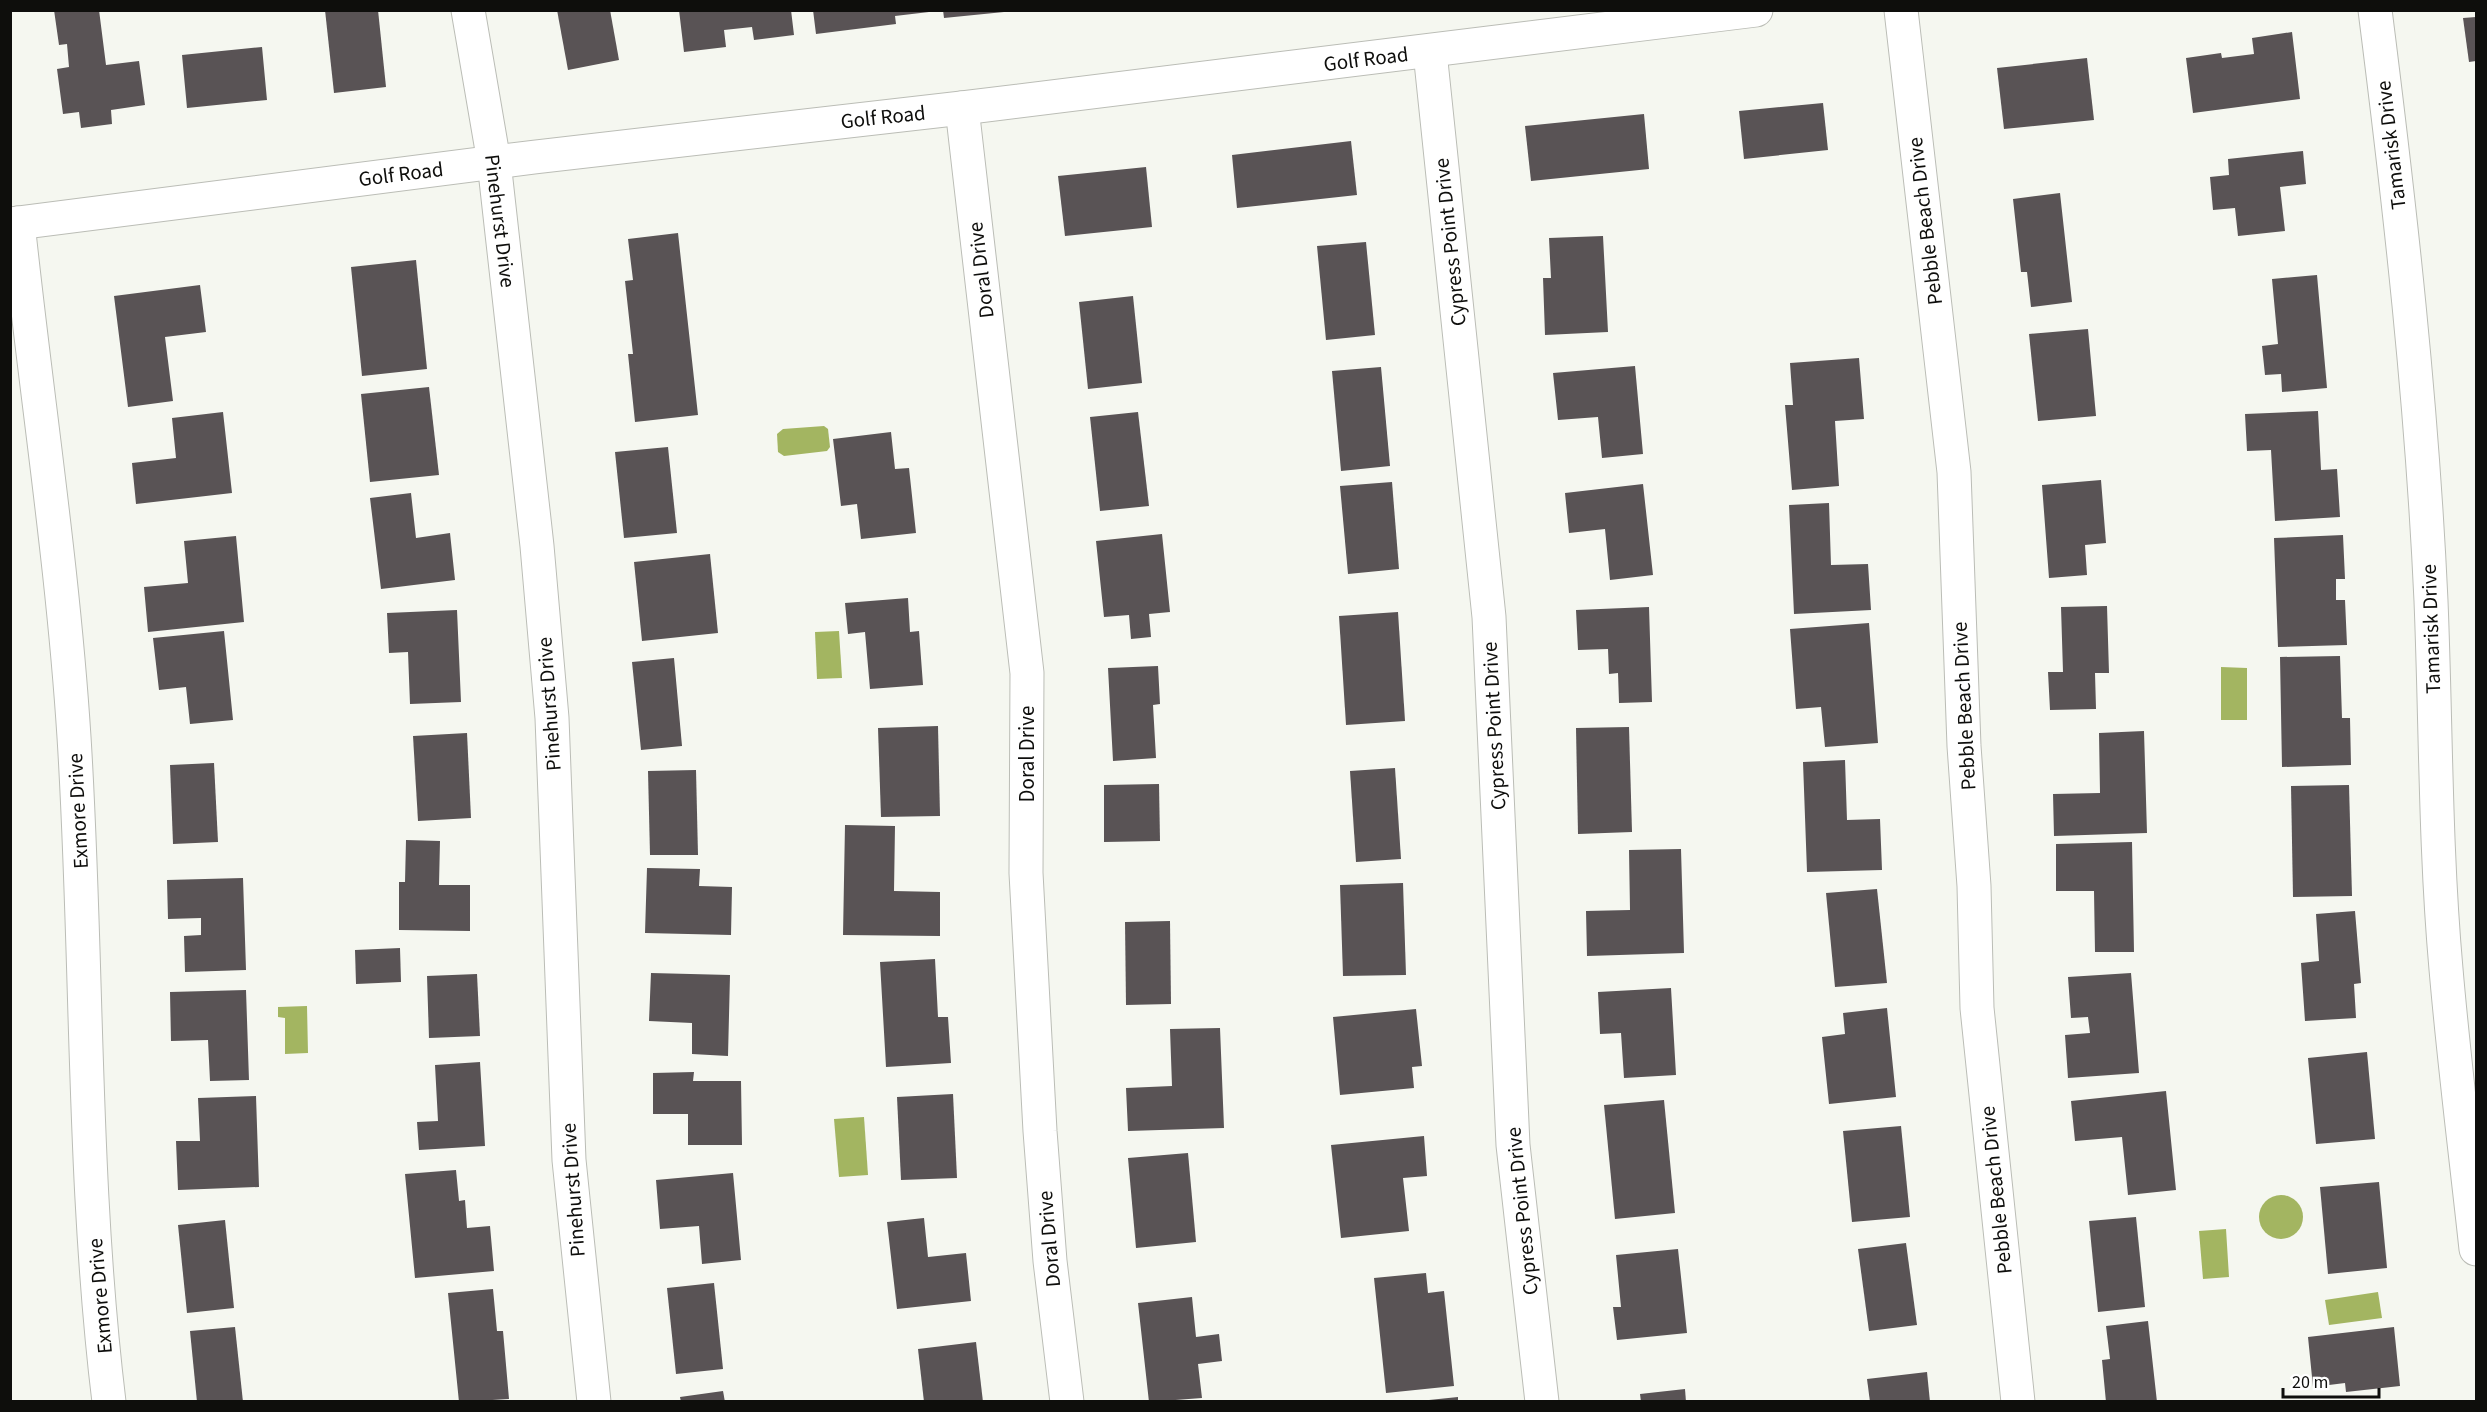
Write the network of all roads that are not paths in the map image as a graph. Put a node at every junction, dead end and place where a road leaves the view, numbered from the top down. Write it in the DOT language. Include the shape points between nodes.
graph roads {
  1 [pos="468,10"];
  2 [pos="1756,10"];
  3 [pos="1901,10"];
  4 [pos="2375,10"];
  5 [pos="1430,52"];
  6 [pos="962,108"];
  7 [pos="494,162"];
  8 [pos="14,223"];
  9 [pos="2476,1249"];
  10 [pos="109,1401"];
  11 [pos="594,1401"];
  12 [pos="1067,1401"];
  13 [pos="1542,1401"];
  14 [pos="2018,1401"];
  1 -- 7 [label="street, Pinehurst Drive"];
  2 -- 5 [label="street, Golf Road"];
  3 -- 14 [label="street, Pebble Beach Drive" via="1954,472 1977,1008"];
  4 -- 9 [label="street, Tamarisk Drive" via="2404,253 2418,413 2431,601 2445,968"];
  5 -- 6 [label="street, Golf Road"];
  5 -- 13 [label="street, Cypress Point Drive" via="1489,617 1513,1145"];
  6 -- 7 [label="street, Golf Road"];
  6 -- 12 [label="street, Doral Drive" via="1027,673 1026,873 1050,1261"];
  7 -- 8 [label="street, Golf Road"];
  7 -- 11 [label="street, Pinehurst Drive" via="536,534 552,718 569,1160"];
  8 -- 10 [label="street, Exmore Drive" via="53,503 74,734 86,1077"];
}
